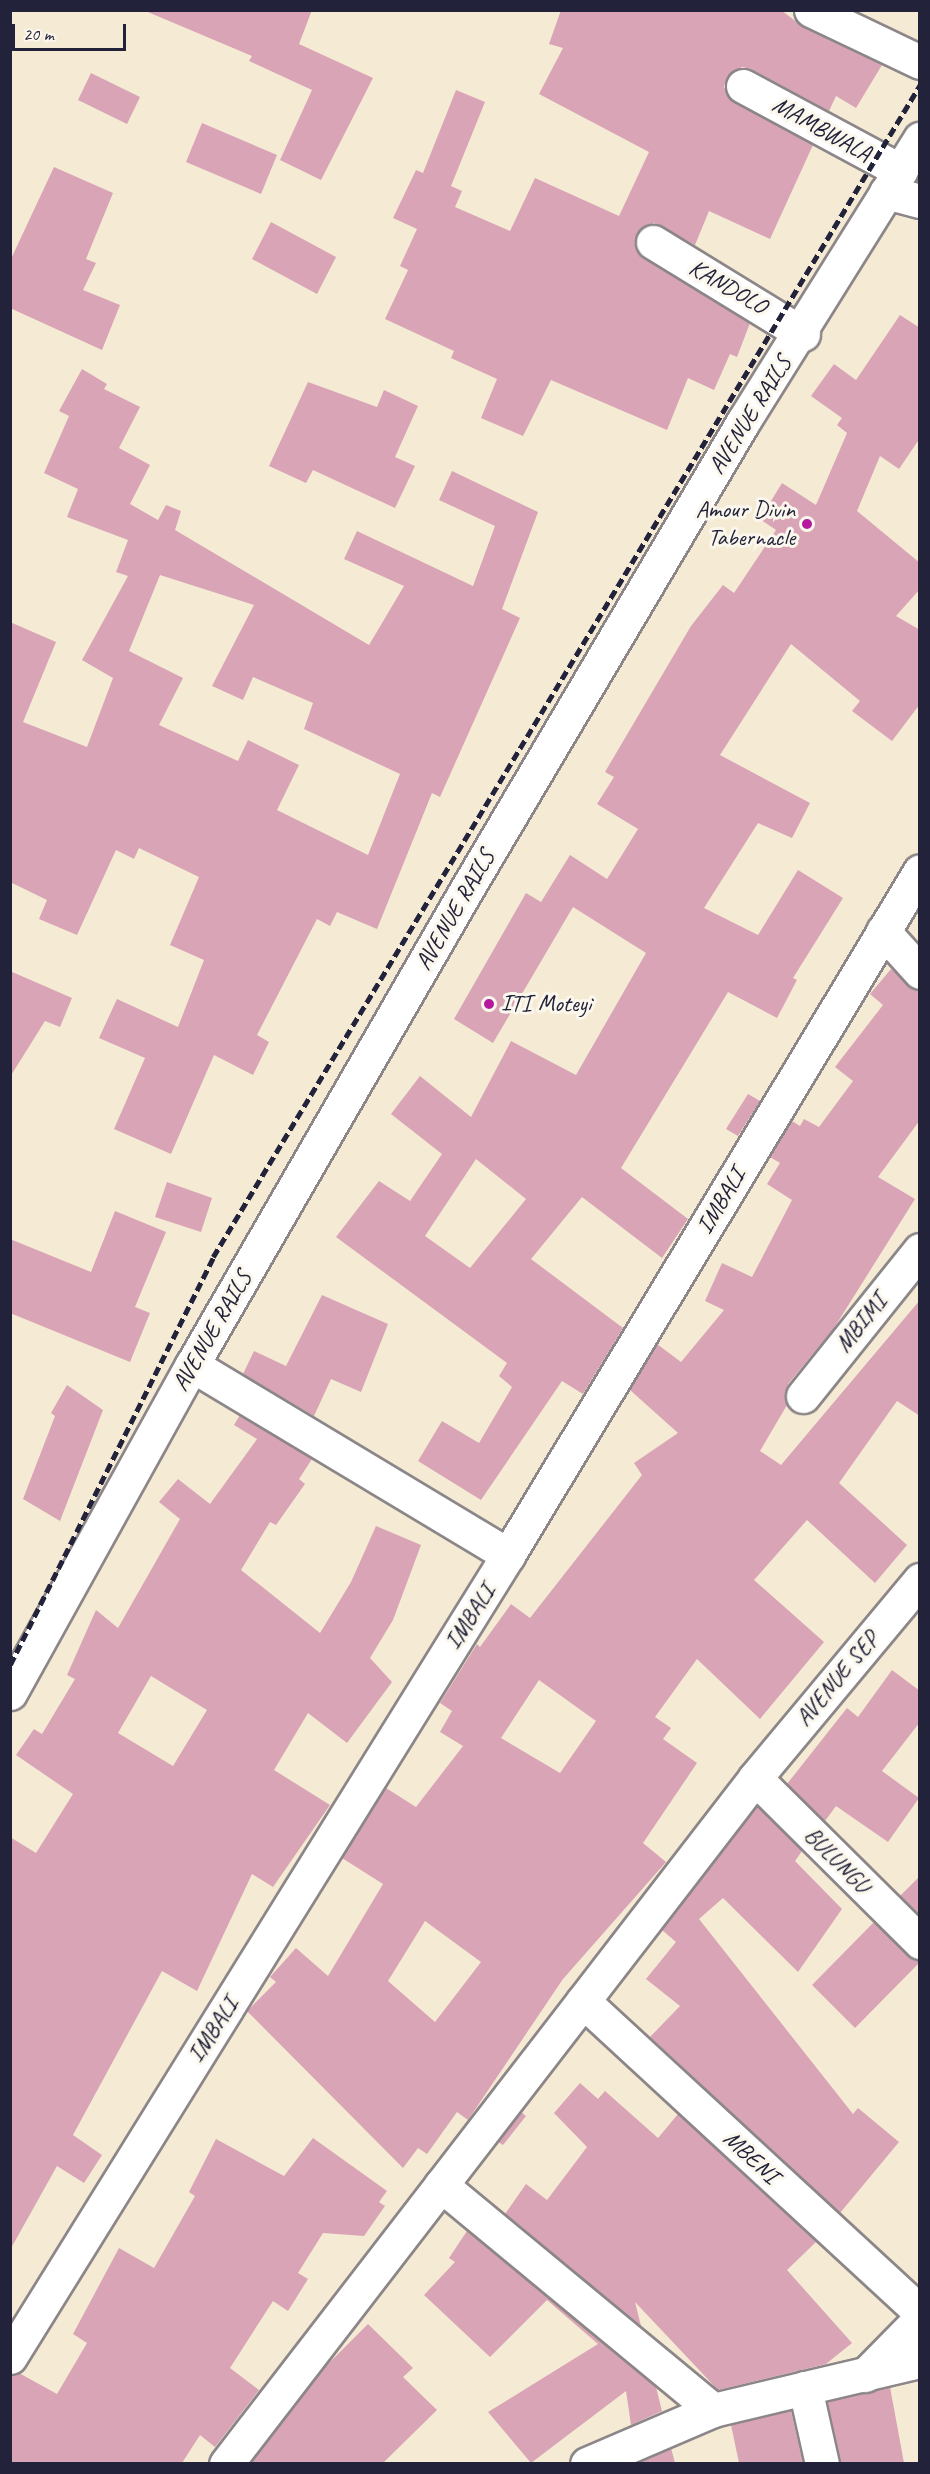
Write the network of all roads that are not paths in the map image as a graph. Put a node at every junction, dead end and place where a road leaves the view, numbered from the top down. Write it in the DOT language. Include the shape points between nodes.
graph roads {
  1 [pos="811,10"];
  2 [pos="920,62"];
  3 [pos="743,86"];
  4 [pos="920,139"];
  5 [pos="894,182"];
  6 [pos="920,201"];
  7 [pos="653,242"];
  8 [pos="803,334"];
  9 [pos="920,871"];
  10 [pos="883,931"];
  11 [pos="920,972"];
  12 [pos="920,1250"];
  13 [pos="192,1365"];
  14 [pos="803,1396"];
  15 [pos="508,1556"];
  16 [pos="920,1580"];
  17 [pos="10,1693"];
  18 [pos="755,1778"];
  19 [pos="920,1942"];
  20 [pos="583,2001"];
  21 [pos="441,2185"];
  22 [pos="920,2312"];
  23 [pos="920,2319"];
  24 [pos="10,2357"];
  25 [pos="920,2361"];
  26 [pos="865,2375"];
  27 [pos="805,2388"];
  28 [pos="713,2410"];
  29 [pos="226,2463"];
  30 [pos="587,2463"];
  31 [pos="822,2463"];
  1 -- 2 [label="street"];
  3 -- 5 [label="street, MAMBWALA"];
  4 -- 5 [label="street, AVENUE RAILS"];
  5 -- 6 [label="street, MAMBWALA"];
  5 -- 8 [label="street, AVENUE RAILS"];
  7 -- 8 [label="street, KANDOLO"];
  8 -- 13 [label="street, AVENUE RAILS" via="707,483"];
  9 -- 10 [label="street, IMBALI"];
  10 -- 11 [label="street"];
  10 -- 15 [label="street, IMBALI"];
  12 -- 14 [label="street, MBIMI"];
  13 -- 15 [label="street"];
  13 -- 17 [label="street, AVENUE RAILS"];
  15 -- 24 [label="street, IMBALI"];
  16 -- 18 [label="street, AVENUE SEP"];
  18 -- 19 [label="street, BULUNGU"];
  18 -- 20 [label="street, AVENUE SEP"];
  20 -- 21 [label="street, AVENUE SEP"];
  20 -- 22 [label="street, MBENI"];
  21 -- 28 [label="street"];
  21 -- 29 [label="street, AVENUE SEP"];
  23 -- 26 [label="street"];
  25 -- 26 [label="street"];
  26 -- 27 [label="street"];
  27 -- 28 [label="street"];
  27 -- 31 [label="street"];
  28 -- 30 [label="street"];
}
